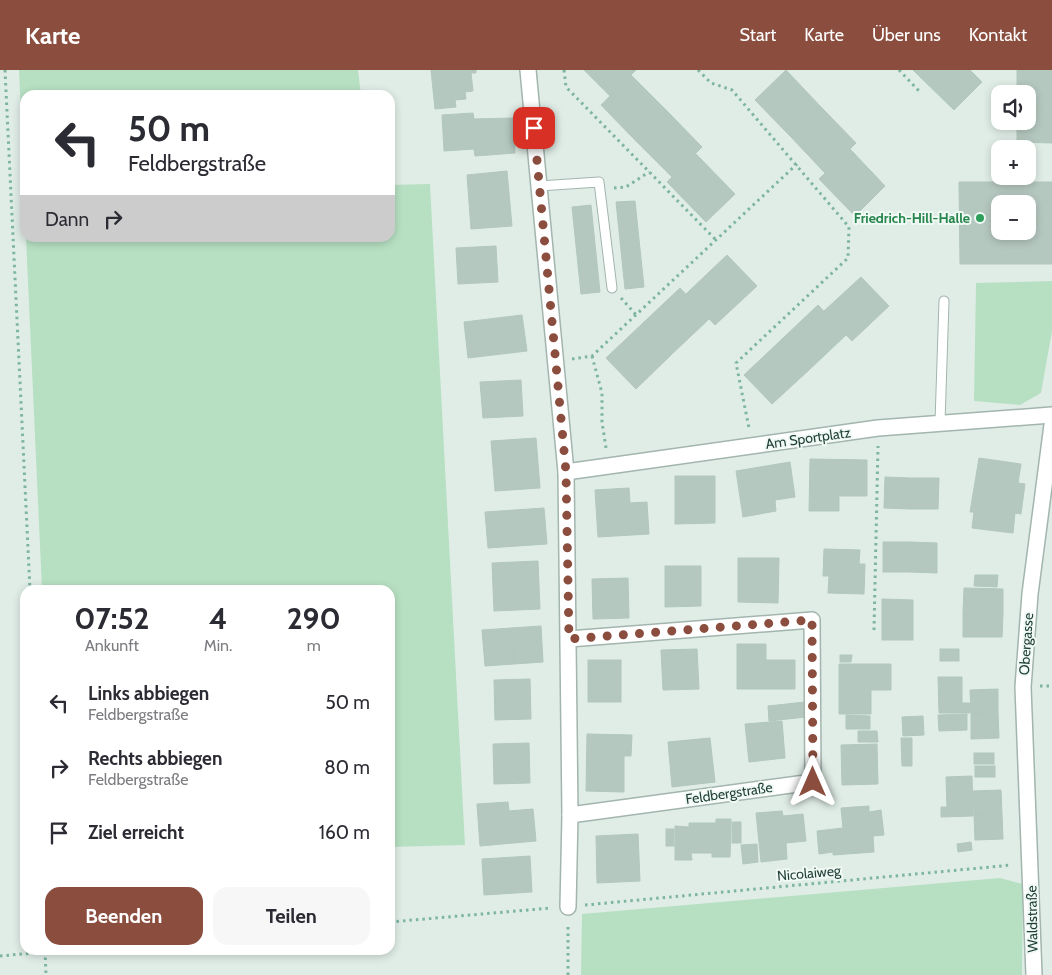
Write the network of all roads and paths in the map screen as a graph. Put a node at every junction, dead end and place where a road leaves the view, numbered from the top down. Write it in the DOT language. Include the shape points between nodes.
graph roads {
  1 [pos="5,70"];
  2 [pos="528,70"];
  3 [pos="564,70"];
  4 [pos="698,70"];
  5 [pos="899,70"];
  6 [pos="920,92"];
  7 [pos="796,164"];
  8 [pos="650,172"];
  9 [pos="539,186"];
  10 [pos="600,189"];
  11 [pos="716,240"];
  12 [pos="612,288"];
  13 [pos="944,301"];
  14 [pos="637,316"];
  15 [pos="592,356"];
  16 [pos="556,361"];
  17 [pos="1052,415"];
  18 [pos="940,422"];
  19 [pos="1052,425"];
  20 [pos="878,428"];
  21 [pos="752,446"];
  22 [pos="609,466"];
  23 [pos="566,472"];
  24 [pos="30,585"];
  25 [pos="874,630"];
  26 [pos="569,639"];
  27 [pos="570,815"];
  28 [pos="1031,863"];
  29 [pos="568,907"];
  30 [pos="395,922"];
  31 [pos="20,954"];
  32 [pos="45,955"];
  33 [pos="0,956"];
  34 [pos="46,975"];
  35 [pos="568,975"];
  36 [pos="1034,975"];
  1 -- 24 [label="path"];
  2 -- 9 [label="street"];
  3 -- 8 [label="path" via="566,87"];
  4 -- 7 [label="path" via="711,83 732,90"];
  5 -- 6 [label="path"];
  7 -- 11 [label="path"];
  7 -- 21 [label="path" via="849,226 848,258 736,363"];
  8 -- 10 [label="path" via="626,186"];
  8 -- 11 [label="path"];
  9 -- 10 [label="lane" via="599,182"];
  9 -- 16 [label="street"];
  10 -- 12 [label="lane"];
  11 -- 14 [label="path"];
  12 -- 14 [label="path"];
  13 -- 18 [label="lane"];
  14 -- 15 [label="path"];
  15 -- 16 [label="path"];
  15 -- 22 [label="path" via="602,393 602,422"];
  16 -- 23 [label="street"];
  17 -- 18 [label="street, Am Sportplatz"];
  18 -- 20 [label="street, Am Sportplatz"];
  19 -- 28 [label="street, Obergasse" via="1030,594 1023,687"];
  20 -- 21 [label="street, Am Sportplatz"];
  20 -- 25 [label="path"];
  21 -- 22 [label="street, Am Sportplatz"];
  22 -- 23 [label="street, Am Sportplatz"];
  23 -- 26 [label="street"];
  26 -- 27 [label="street"];
  26 -- 27 [label="street, Feldbergstraße" via="812,620 813,782"];
  27 -- 29 [label="street"];
  28 -- 29 [label="path, Nicolaiweg"];
  28 -- 36 [label="street, Waldstraße"];
  29 -- 30 [label="path, Nicolaiweg"];
  29 -- 35 [label="path"];
  31 -- 33 [label="path"];
  32 -- 34 [label="path"];
}
